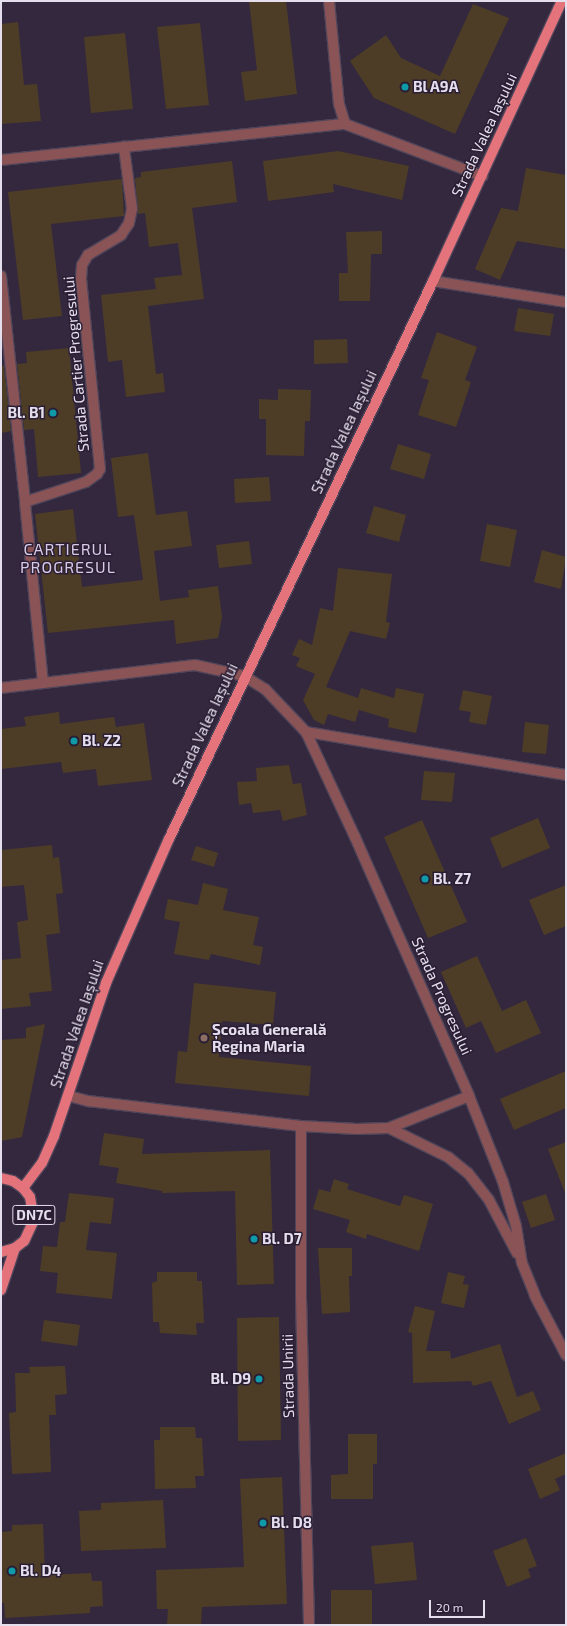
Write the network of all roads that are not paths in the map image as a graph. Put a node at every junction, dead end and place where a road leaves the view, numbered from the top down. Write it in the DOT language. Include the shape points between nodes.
graph roads {
  1 [pos="329,1"];
  2 [pos="562,1"];
  3 [pos="345,124"];
  4 [pos="124,147"];
  5 [pos="1,160"];
  6 [pos="482,176"];
  7 [pos="1,276"];
  8 [pos="433,281"];
  9 [pos="566,302"];
  10 [pos="25,502"];
  11 [pos="244,676"];
  12 [pos="43,683"];
  13 [pos="1,688"];
  14 [pos="306,732"];
  15 [pos="566,775"];
  16 [pos="69,1096"];
  17 [pos="469,1096"];
  18 [pos="301,1126"];
  19 [pos="389,1128"];
  20 [pos="1,1178"];
  21 [pos="23,1188"];
  22 [pos="15,1248"];
  23 [pos="1,1252"];
  24 [pos="522,1263"];
  25 [pos="1,1290"];
  26 [pos="566,1355"];
  27 [pos="309,1625"];
  1 -- 3 [label="street" via="339,104"];
  2 -- 6 [label="main road, Strada Valea Iașului"];
  3 -- 4 [label="street"];
  3 -- 6 [label="street"];
  4 -- 5 [label="street"];
  4 -- 10 [label="street, Strada Cartier Progresului" via="132,209 129,223 121,235 88,255 82,265 81,279 100,469 86,482"];
  6 -- 8 [label="main road, Strada Valea Iașului"];
  7 -- 10 [label="street"];
  8 -- 9 [label="street"];
  8 -- 11 [label="main road, Strada Valea Iașului"];
  10 -- 12 [label="street"];
  11 -- 12 [label="street, Strada Progresului" via="195,665"];
  11 -- 14 [label="street, Strada Progresului" via="265,689"];
  11 -- 16 [label="main road, Strada Valea Iașului" via="118,951"];
  12 -- 13 [label="street, Strada Progresului"];
  14 -- 15 [label="street"];
  14 -- 17 [label="street, Strada Progresului"];
  16 -- 18 [label="street" via="88,1101"];
  16 -- 21 [label="main road, Strada Valea Iașului" via="42,1163"];
  17 -- 19 [label="street"];
  17 -- 24 [label="street, Strada Progresului" via="503,1182 516,1226"];
  18 -- 19 [label="street"];
  18 -- 27 [label="street, Strada Unirii" via="301,1305"];
  19 -- 24 [label="street" via="448,1157 468,1173 489,1200"];
  20 -- 21 [label="main road, DN7C"];
  21 -- 22 [label="main road, DN7C" via="30,1197 34,1220 24,1241"];
  22 -- 23 [label="main road, DN7C"];
  22 -- 25 [label="main road, DN7C"];
  24 -- 26 [label="street, Strada Progresului" via="535,1296"];
}
